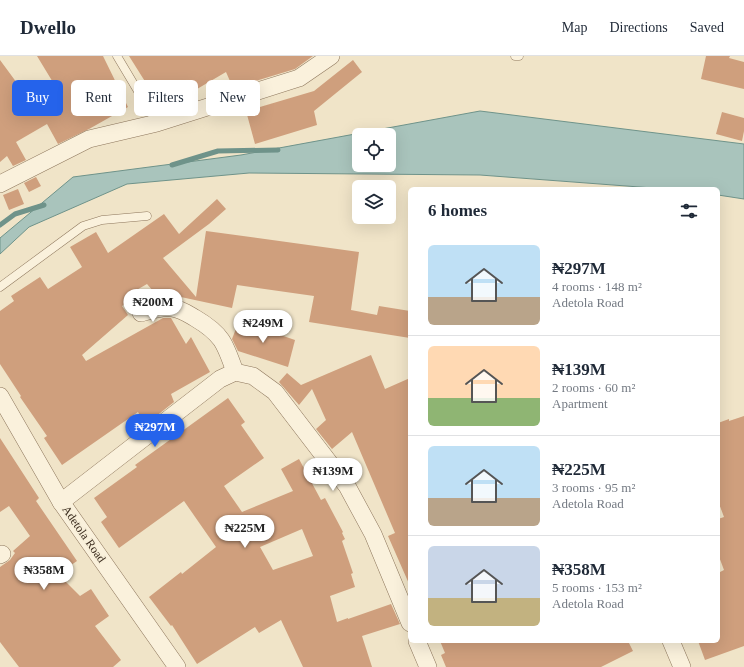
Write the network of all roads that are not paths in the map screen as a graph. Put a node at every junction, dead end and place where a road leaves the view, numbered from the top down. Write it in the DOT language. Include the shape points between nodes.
graph roads {
  1 [pos="117,56"];
  2 [pos="331,56"];
  3 [pos="516,56"];
  4 [pos="519,56"];
  5 [pos="157,122"];
  6 [pos="0,184"];
  7 [pos="146,216"];
  8 [pos="0,287"];
  9 [pos="141,313"];
  10 [pos="235,372"];
  11 [pos="0,396"];
  12 [pos="61,502"];
  13 [pos="408,618"];
  14 [pos="418,643"];
  15 [pos="672,643"];
  16 [pos="177,667"];
  17 [pos="428,667"];
  18 [pos="682,667"];
  1 -- 5 [label="lane"];
  2 -- 5 [label="street" via="299,78"];
  3 -- 4 [label="lane"];
  5 -- 6 [label="street" via="89,139"];
  7 -- 8 [label="lane" via="102,220 82,226"];
  9 -- 10 [label="street" via="172,308 183,311 208,326 220,337"];
  10 -- 12 [label="street" via="220,379"];
  10 -- 13 [label="street" via="253,376 274,392 347,486 373,534"];
  11 -- 12 [label="street, Adetola Road"];
  12 -- 16 [label="street, Adetola Road"];
  14 -- 17 [label="street"];
  15 -- 18 [label="street"];
}
